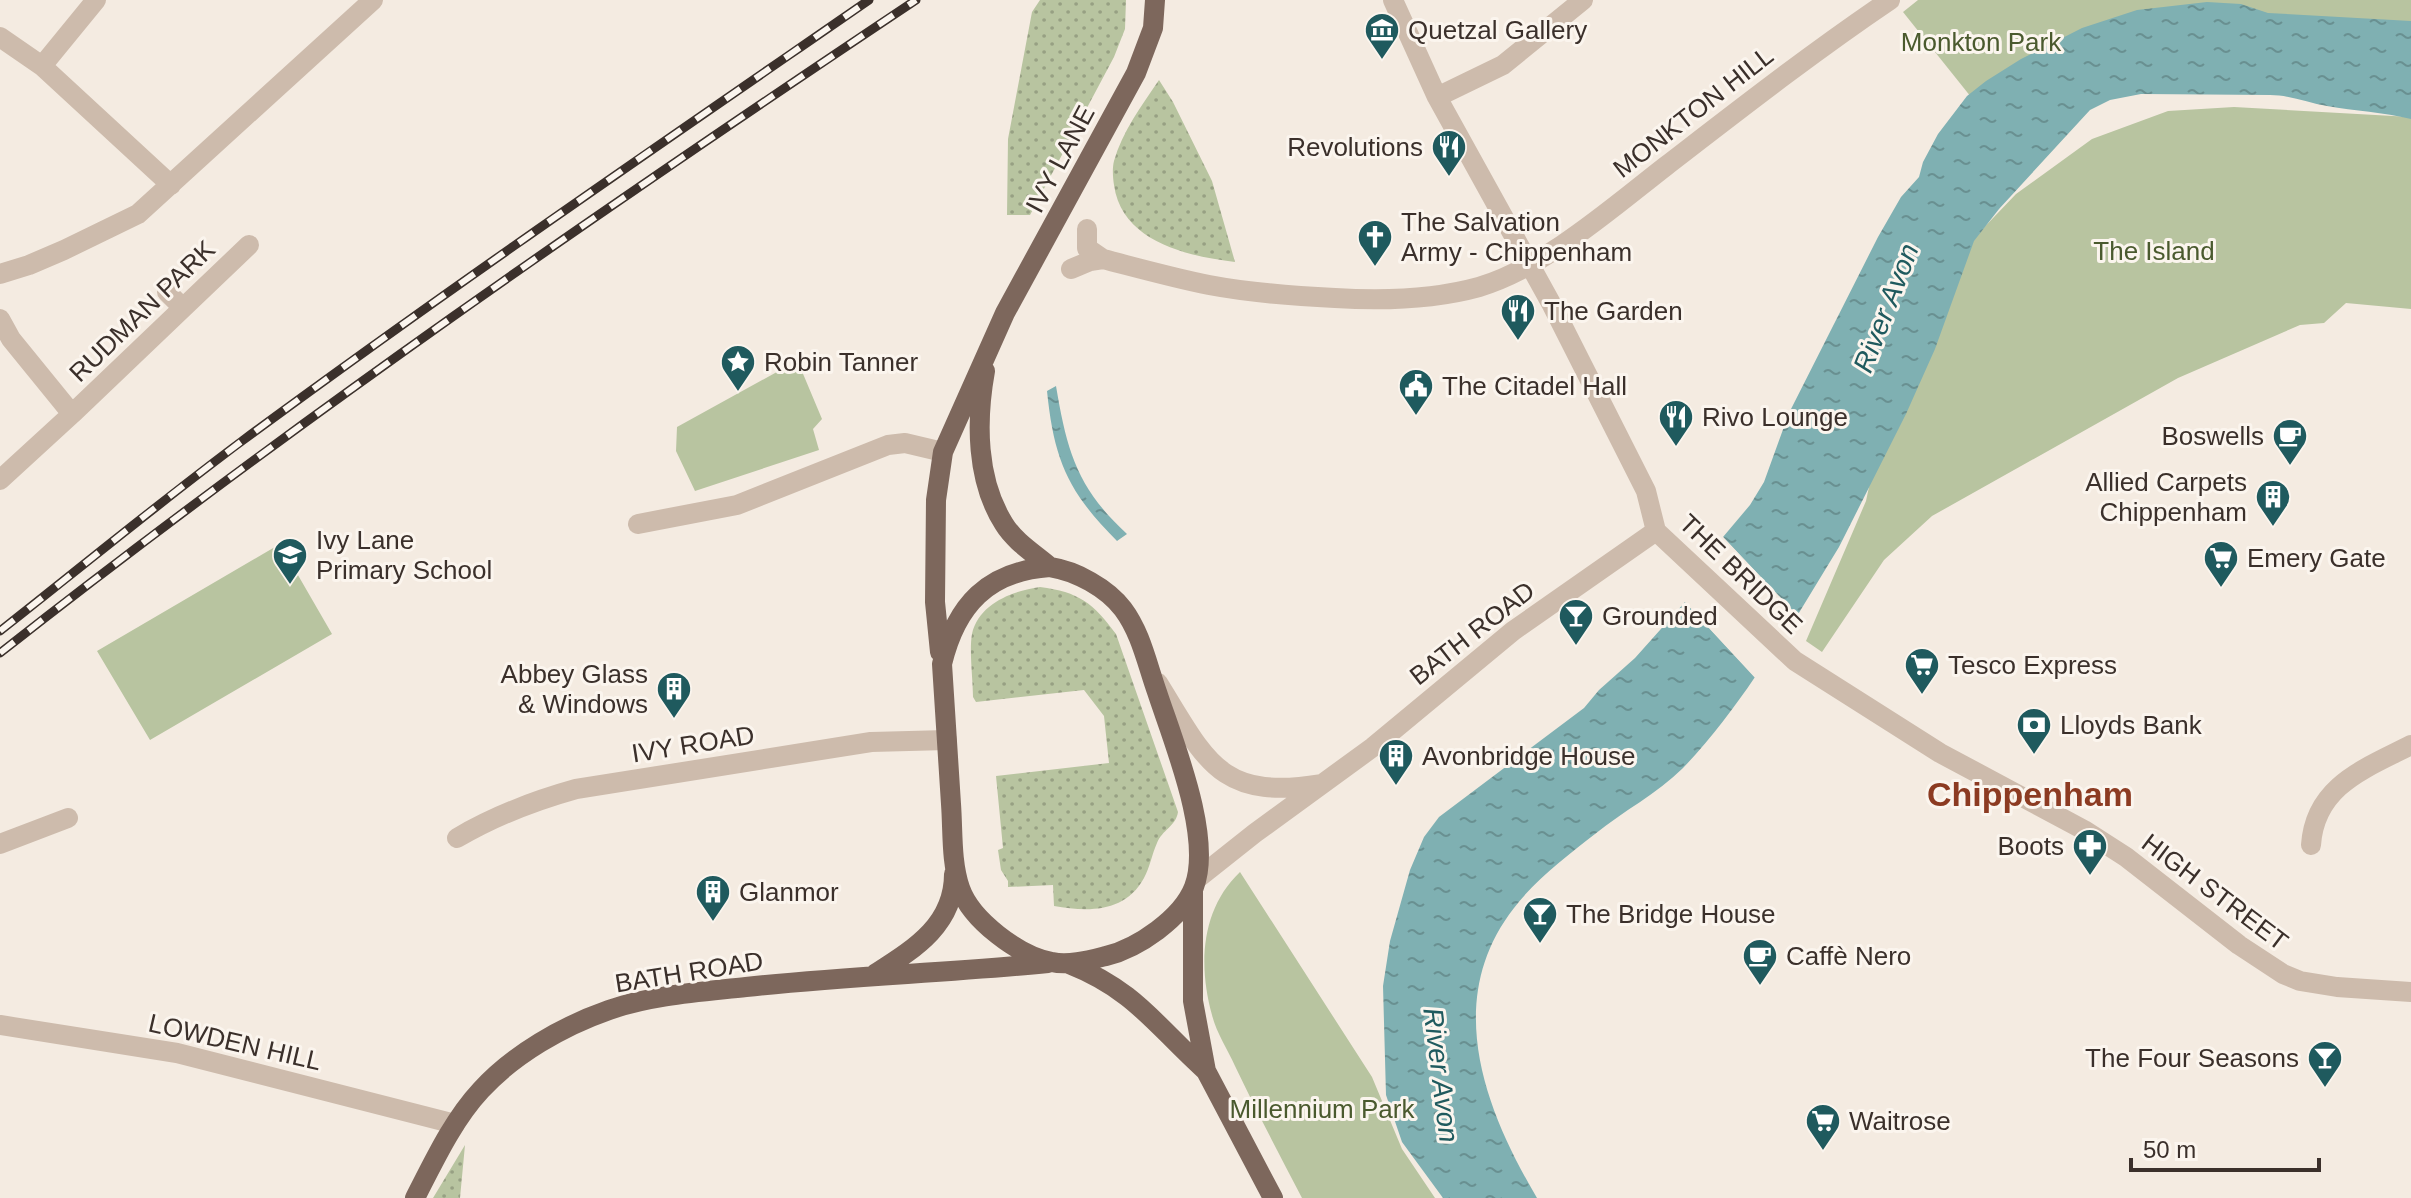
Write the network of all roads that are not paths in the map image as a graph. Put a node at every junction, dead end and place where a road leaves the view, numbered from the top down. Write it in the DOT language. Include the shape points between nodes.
graph roads {
  1 [pos="96,0"];
  2 [pos="373,0"];
  3 [pos="1155,0"];
  4 [pos="1393,0"];
  5 [pos="1583,0"];
  6 [pos="1890,0"];
  7 [pos="0,37"];
  8 [pos="42,66"];
  9 [pos="1437,97"];
  10 [pos="171,185"];
  11 [pos="1087,229"];
  12 [pos="249,245"];
  13 [pos="1103,259"];
  14 [pos="1528,265"];
  15 [pos="1071,269"];
  16 [pos="0,274"];
  17 [pos="167,292"];
  18 [pos="183,308"];
  19 [pos="0,319"];
  20 [pos="994,336"];
  21 [pos="72,414"];
  22 [pos="943,452"];
  23 [pos="0,480"];
  24 [pos="638,524"];
  25 [pos="1656,531"];
  26 [pos="1050,567"];
  27 [pos="1791,658"];
  28 [pos="942,664"];
  29 [pos="1149,669"];
  30 [pos="947,740"];
  31 [pos="2411,745"];
  32 [pos="1325,783"];
  33 [pos="68,818"];
  34 [pos="457,838"];
  35 [pos="0,844"];
  36 [pos="2311,845"];
  37 [pos="954,857"];
  38 [pos="1195,885"];
  39 [pos="1058,962"];
  40 [pos="875,974"];
  41 [pos="2411,992"];
  42 [pos="0,1025"];
  43 [pos="1206,1071"];
  44 [pos="455,1124"];
  45 [pos="415,1198"];
  46 [pos="1273,1198"];
  1 -- 8 [label="street"];
  2 -- 10 [label="street"];
  3 -- 20 [label="main road, IVY LANE" via="1153,28 1136,73"];
  4 -- 9 [label="street, THE BRIDGE"];
  5 -- 9 [label="street" via="1503,65"];
  6 -- 14 [label="street, MONKTON HILL"];
  7 -- 8 [label="street"];
  8 -- 10 [label="street"];
  9 -- 14 [label="street, THE BRIDGE"];
  10 -- 16 [label="street" via="122,223"];
  11 -- 13 [label="street" via="1087,248"];
  12 -- 18 [label="street, RUDMAN PARK"];
  13 -- 14 [label="street, MONKTON HILL" via="1252,292 1405,300 1481,286"];
  13 -- 15 [label="street"];
  14 -- 25 [label="street, THE BRIDGE" via="1646,491"];
  17 -- 18 [label="street"];
  18 -- 21 [label="street, RUDMAN PARK"];
  19 -- 21 [label="street, RUDMAN PARK"];
  20 -- 22 [label="main road, IVY LANE"];
  20 -- 26 [label="main road, IVY LANE" via="980,402 986,479 1004,525"];
  21 -- 23 [label="street, RUDMAN PARK"];
  22 -- 24 [label="street" via="905,443 888,445 737,505"];
  22 -- 28 [label="main road, IVY LANE" via="935,543"];
  25 -- 27 [label="street, THE BRIDGE"];
  25 -- 32 [label="street, BATH ROAD" via="1513,631"];
  26 -- 28 [label="main road" via="1014,572 981,592 960,616"];
  26 -- 29 [label="main road" via="1086,580 1121,606"];
  27 -- 41 [label="street, HIGH STREET" via="1940,753 2084,830 2291,978"];
  28 -- 30 [label="main road, IVY LANE"];
  29 -- 32 [label="street" via="1194,741 1228,776 1272,787"];
  29 -- 38 [label="main road" via="1189,788 1197,839"];
  30 -- 34 [label="street, IVY ROAD" via="871,742 576,789 493,817"];
  30 -- 37 [label="main road, IVY LANE"];
  31 -- 36 [label="street" via="2366,767 2325,799"];
  32 -- 38 [label="street, BATH ROAD"];
  33 -- 35 [label="street"];
  37 -- 39 [label="main road" via="959,885 975,913 1017,947"];
  37 -- 40 [label="main road, BATH ROAD" via="950,902 932,934"];
  38 -- 39 [label="main road, BATH ROAD" via="1166,921 1127,948 1100,958"];
  38 -- 43 [label="main road" via="1193,1001"];
  39 -- 40 [label="main road, BATH ROAD"];
  39 -- 43 [label="main road" via="1097,976 1138,1003"];
  40 -- 44 [label="main road, BATH ROAD" via="680,995 609,1010 560,1031 517,1060 482,1088"];
  42 -- 44 [label="street, LOWDEN HILL" via="177,1053"];
  43 -- 46 [label="main road"];
  44 -- 45 [label="main road, BATH ROAD"];
}
